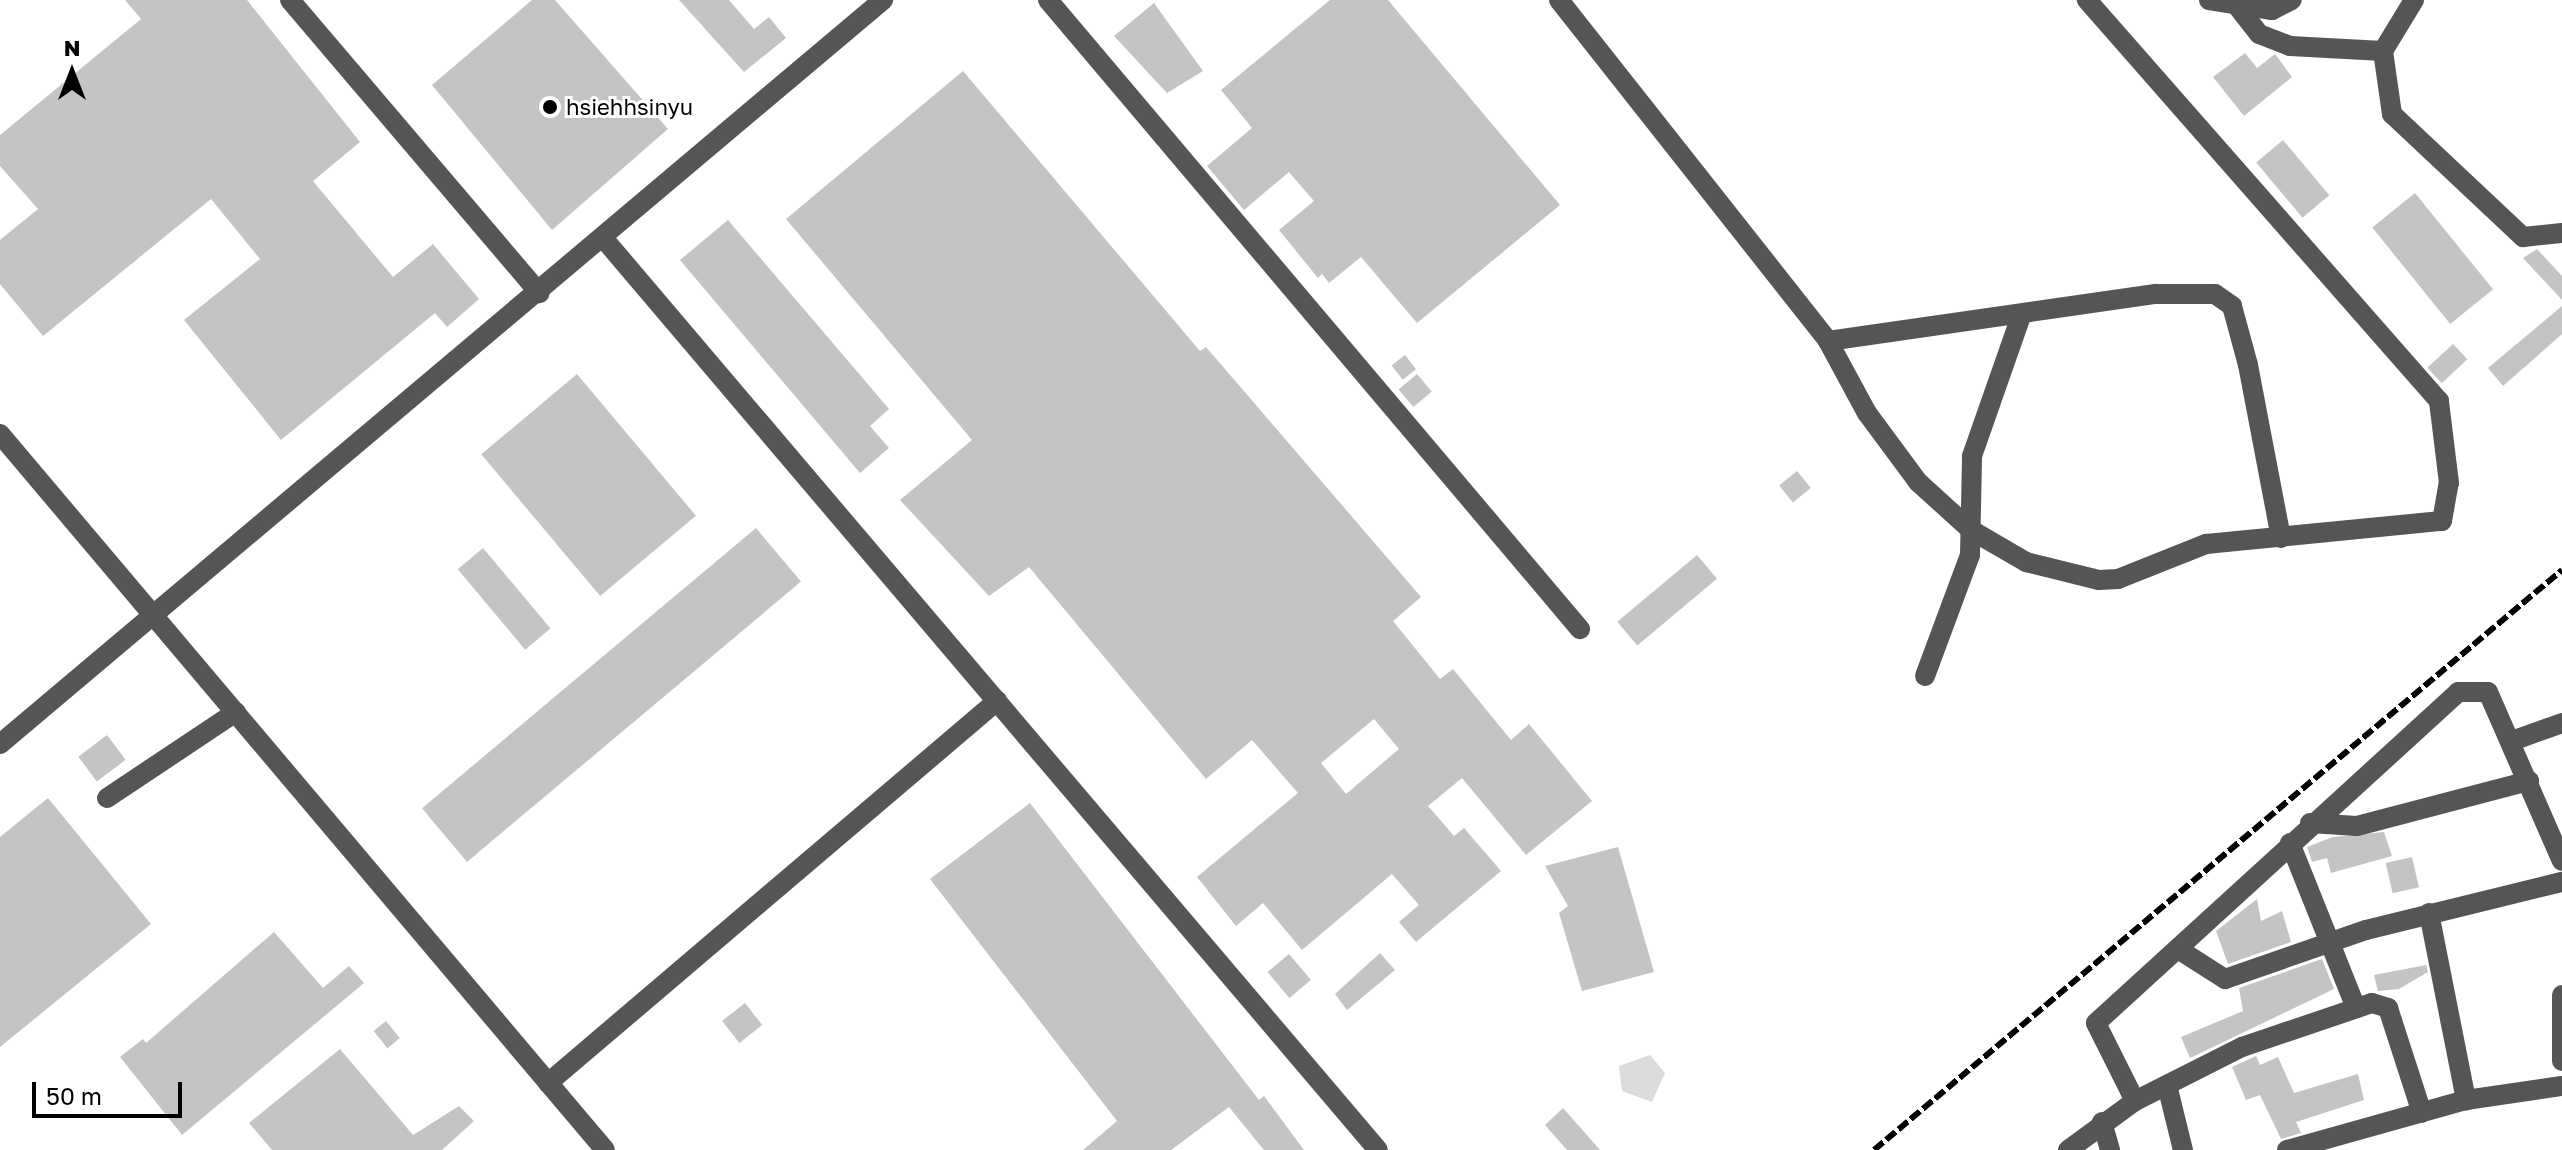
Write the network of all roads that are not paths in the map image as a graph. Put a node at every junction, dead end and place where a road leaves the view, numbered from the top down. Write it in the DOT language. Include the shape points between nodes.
graph roads {
  1 [pos="290,0"];
  2 [pos="883,0"];
  3 [pos="1048,0"];
  4 [pos="1559,0"];
  5 [pos="2087,0"];
  6 [pos="2209,0"];
  7 [pos="2292,0"];
  8 [pos="2414,0"];
  9 [pos="2238,7"];
  10 [pos="2383,51"];
  11 [pos="2562,233"];
  12 [pos="604,239"];
  13 [pos="539,293"];
  14 [pos="2021,316"];
  15 [pos="1828,341"];
  16 [pos="0,434"];
  17 [pos="1971,530"];
  18 [pos="2281,538"];
  19 [pos="152,616"];
  20 [pos="1580,629"];
  21 [pos="1925,676"];
  22 [pos="997,701"];
  23 [pos="236,712"];
  24 [pos="2562,723"];
  25 [pos="2512,741"];
  26 [pos="0,744"];
  27 [pos="2529,781"];
  28 [pos="107,798"];
  29 [pos="2310,823"];
  30 [pos="2290,843"];
  31 [pos="2562,861"];
  32 [pos="2562,882"];
  33 [pos="2429,913"];
  34 [pos="2325,942"];
  35 [pos="2178,949"];
  36 [pos="2562,995"];
  37 [pos="2356,1008"];
  38 [pos="2562,1061"];
  39 [pos="548,1083"];
  40 [pos="2167,1085"];
  41 [pos="2562,1086"];
  42 [pos="2466,1100"];
  43 [pos="2135,1101"];
  44 [pos="2422,1113"];
  45 [pos="2102,1122"];
  46 [pos="605,1150"];
  47 [pos="1378,1150"];
  48 [pos="2068,1150"];
  49 [pos="2110,1150"];
  50 [pos="2183,1150"];
  51 [pos="2287,1150"];
  1 -- 13 [label="street"];
  2 -- 12 [label="street"];
  3 -- 20 [label="street"];
  4 -- 15 [label="street"];
  5 -- 18 [label="street" via="2427,384 2445,416 2449,483 2442,521"];
  6 -- 9 [label="street"];
  7 -- 9 [label="street" via="2272,10"];
  8 -- 10 [label="street"];
  9 -- 10 [label="street" via="2259,34 2290,46"];
  10 -- 11 [label="street" via="2392,114 2428,155 2523,237"];
  12 -- 13 [label="street"];
  12 -- 22 [label="street"];
  13 -- 19 [label="street"];
  14 -- 15 [label="street"];
  14 -- 17 [label="street" via="1972,456"];
  14 -- 18 [label="street" via="2199,290 2232,306"];
  15 -- 17 [label="street" via="1867,413 1918,482"];
  16 -- 19 [label="street"];
  17 -- 18 [label="street" via="2026,562 2099,580 2206,544"];
  17 -- 21 [label="street" via="1970,555"];
  19 -- 23 [label="street"];
  19 -- 26 [label="street"];
  22 -- 39 [label="street"];
  22 -- 47 [label="street"];
  23 -- 28 [label="street"];
  23 -- 39 [label="street"];
  24 -- 25 [label="street"];
  25 -- 27 [label="street"];
  25 -- 29 [label="street" via="2488,692 2458,692"];
  27 -- 29 [label="street" via="2357,826 2334,829"];
  27 -- 31 [label="street"];
  29 -- 30 [label="street"];
  30 -- 34 [label="street"];
  30 -- 35 [label="street"];
  32 -- 33 [label="street"];
  33 -- 34 [label="street"];
  33 -- 42 [label="street"];
  34 -- 35 [label="street" via="2225,979"];
  34 -- 37 [label="street"];
  35 -- 43 [label="street" via="2096,1023"];
  36 -- 38 [label="street"];
  37 -- 40 [label="street" via="2242,1047"];
  37 -- 44 [label="street" via="2388,1008"];
  39 -- 46 [label="street"];
  40 -- 43 [label="street"];
  40 -- 50 [label="street"];
  41 -- 42 [label="street"];
  42 -- 44 [label="street"];
  43 -- 45 [label="street"];
  44 -- 51 [label="street"];
  45 -- 48 [label="street"];
  45 -- 49 [label="street"];
}
